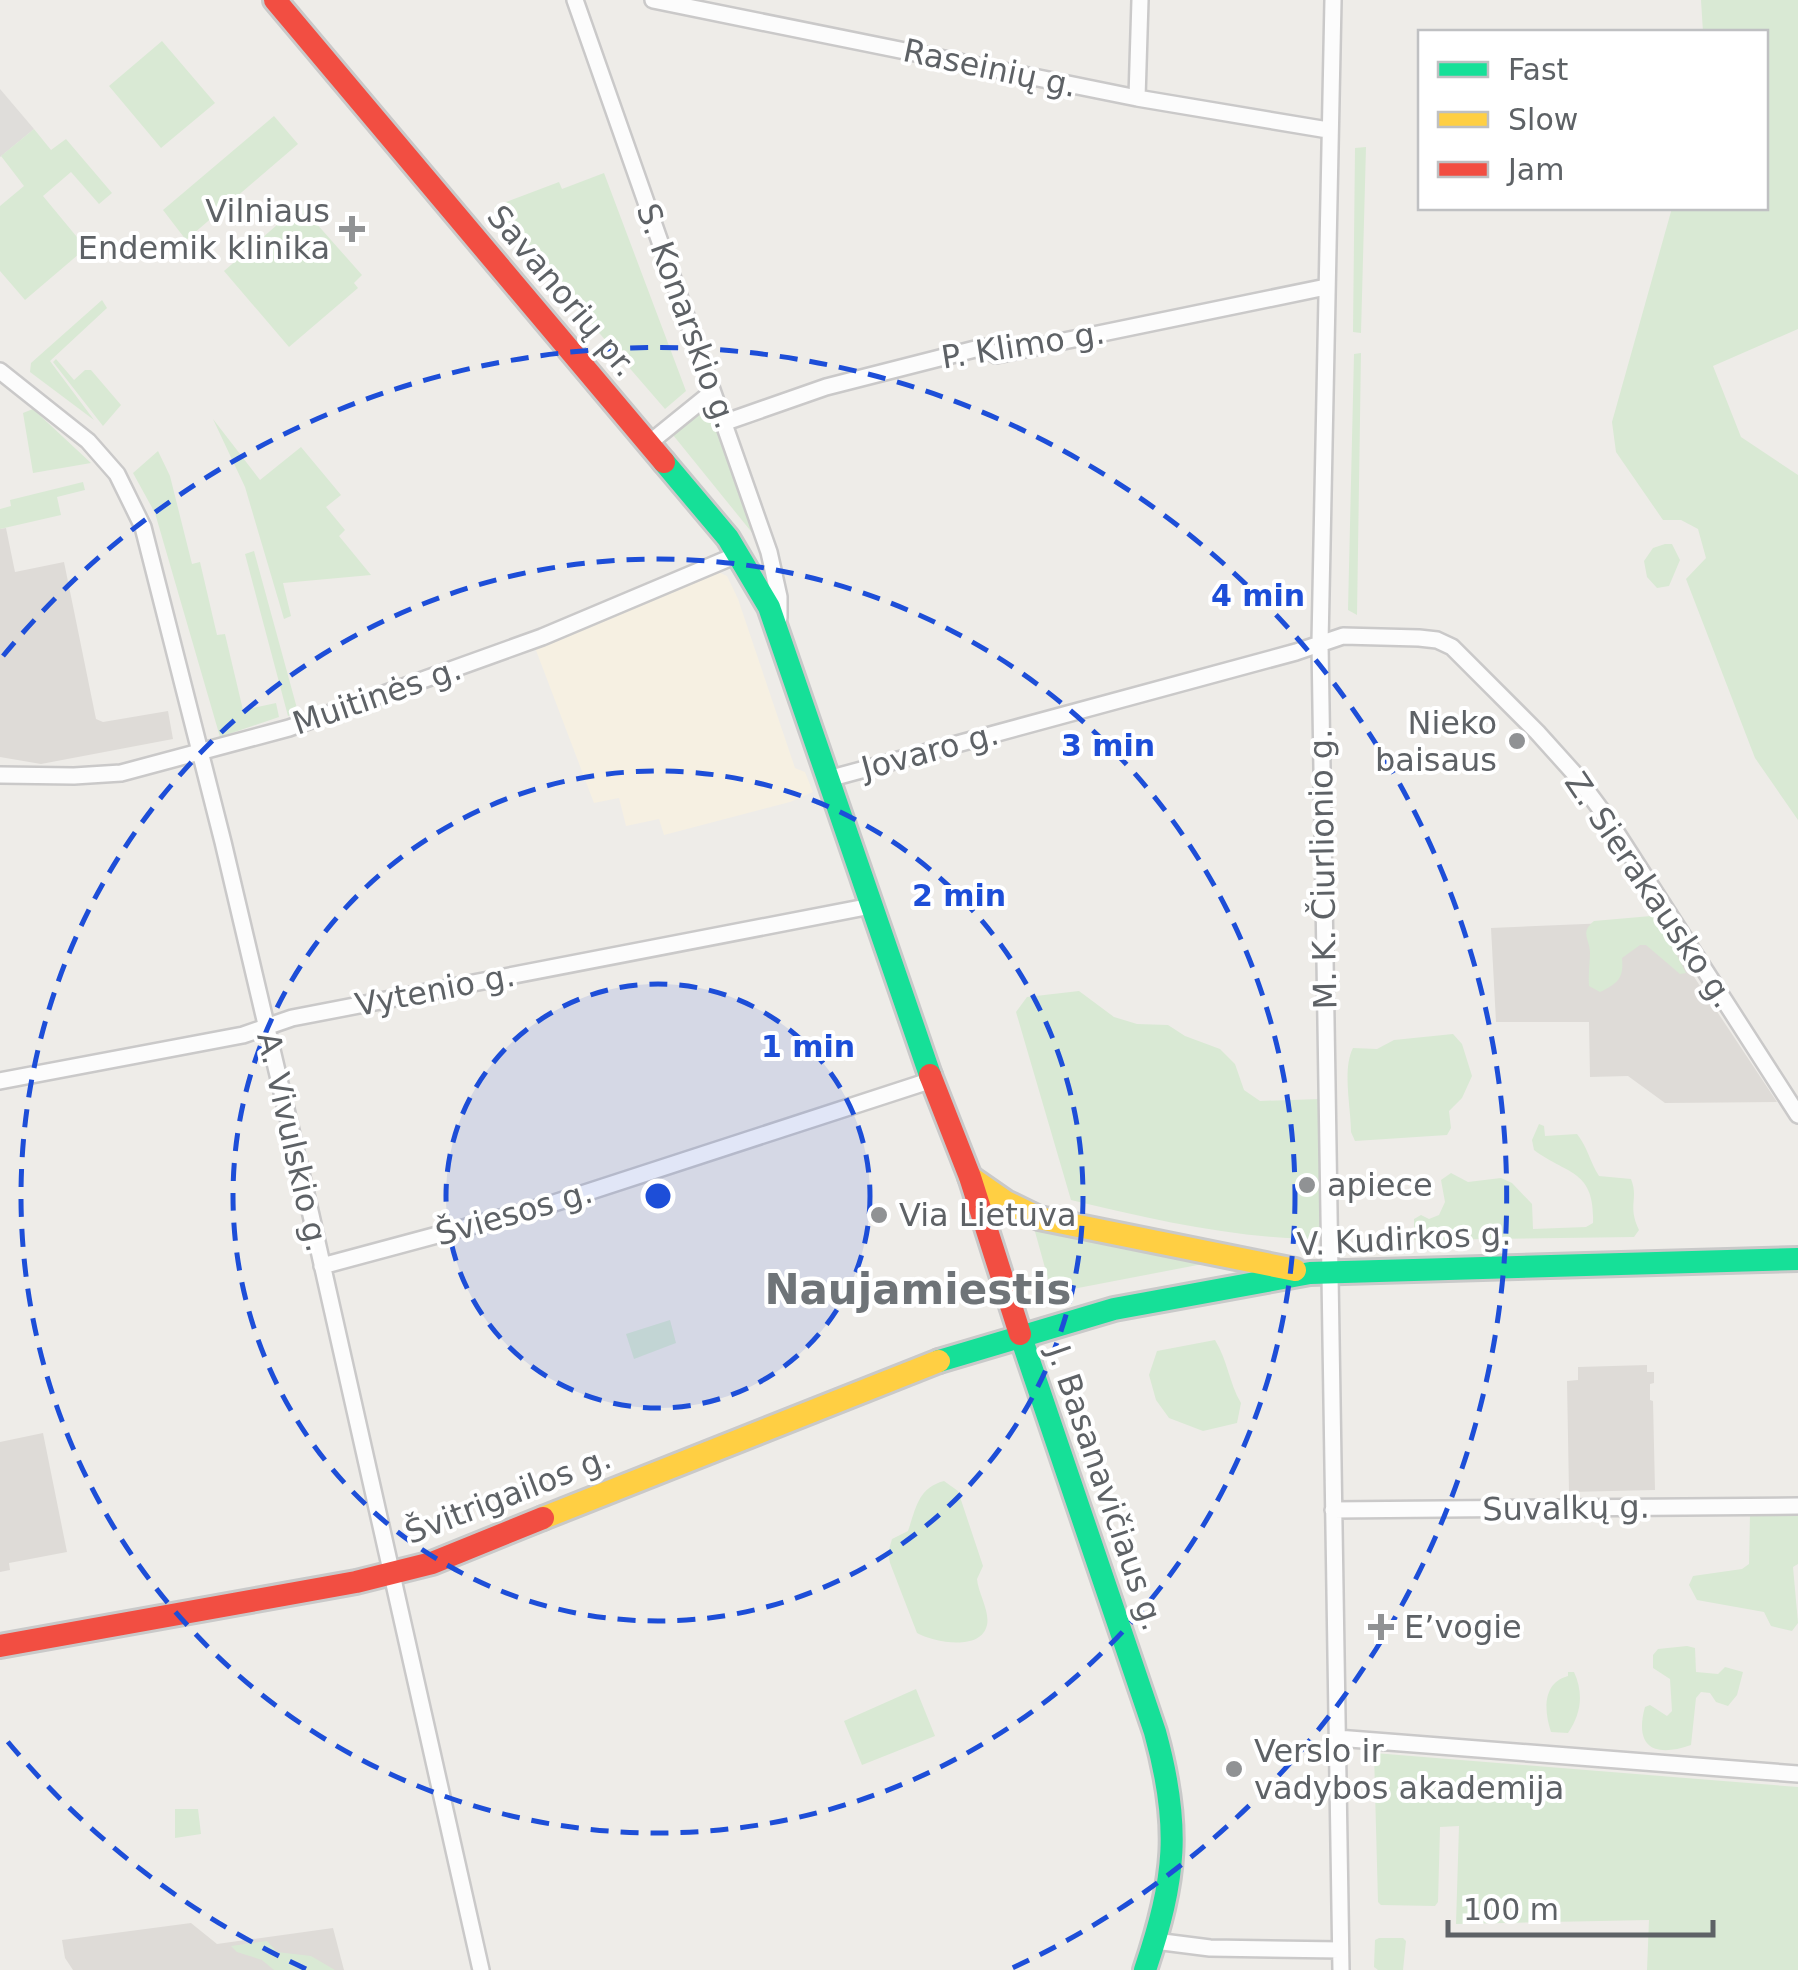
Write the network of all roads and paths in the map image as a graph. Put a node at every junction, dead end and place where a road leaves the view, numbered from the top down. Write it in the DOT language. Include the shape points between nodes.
graph roads {
  1 [pos="275,0"];
  2 [pos="574,0"];
  3 [pos="653,0"];
  4 [pos="1140,0"];
  5 [pos="1333,0"];
  6 [pos="1137,98"];
  7 [pos="1328,130"];
  8 [pos="1326,287"];
  9 [pos="0,370"];
  10 [pos="710,393"];
  11 [pos="726,422"];
  12 [pos="648,444"];
  13 [pos="739,554"];
  14 [pos="780,637"];
  15 [pos="1320,643"];
  16 [pos="201,754"];
  17 [pos="0,774"];
  18 [pos="828,779"];
  19 [pos="872,906"];
  20 [pos="266,1027"];
  21 [pos="932,1080"];
  22 [pos="0,1082"];
  23 [pos="1798,1115"];
  24 [pos="970,1177"];
  25 [pos="1798,1260"];
  26 [pos="322,1266"];
  27 [pos="1320,1272"];
  28 [pos="1020,1334"];
  29 [pos="1798,1506"];
  30 [pos="1333,1510"];
  31 [pos="390,1575"];
  32 [pos="0,1646"];
  33 [pos="1337,1738"];
  34 [pos="1798,1774"];
  35 [pos="1155,1942"];
  36 [pos="1340,1950"];
  37 [pos="481,1970"];
  38 [pos="1145,1970"];
  39 [pos="1341,1970"];
  1 -- 12 [label="main road, Savanorių pr."];
  2 -- 10 [label="street, S. Konarskio g."];
  3 -- 6 [label="street, Raseinių g."];
  4 -- 6 [label="street"];
  5 -- 7 [label="street, M. K. Čiurlionio g."];
  6 -- 7 [label="street, Raseinių g."];
  7 -- 8 [label="street, M. K. Čiurlionio g."];
  8 -- 11 [label="street, P. Klimo g." via="996,355 984,348 826,387"];
  8 -- 15 [label="street, M. K. Čiurlionio g."];
  9 -- 16 [label="street, A. Vivulskio g." via="88,440 130,496"];
  10 -- 11 [label="street, S. Konarskio g."];
  10 -- 12 [label="street"];
  11 -- 14 [label="street, S. Konarskio g." via="769,552"];
  12 -- 13 [label="main road, Savanorių pr."];
  13 -- 14 [label="main road, Savanorių pr."];
  13 -- 16 [label="street, Muitinės g." via="476,662"];
  14 -- 18 [label="main road, J. Basanavičiaus g."];
  15 -- 18 [label="street, Jovaro g."];
  15 -- 23 [label="street, Z. Sierakausko g." via="1343,636 1419,638 1437,640 1468,659 1607,818"];
  15 -- 27 [label="street, M. K. Čiurlionio g."];
  16 -- 17 [label="street, Muitinės g." via="121,773"];
  16 -- 20 [label="street, A. Vivulskio g."];
  18 -- 19 [label="main road, J. Basanavičiaus g."];
  19 -- 20 [label="street, Vytenio g."];
  19 -- 21 [label="main road, J. Basanavičiaus g."];
  20 -- 22 [label="street, Vytenio g."];
  20 -- 26 [label="street, A. Vivulskio g."];
  21 -- 24 [label="main road, J. Basanavičiaus g."];
  21 -- 26 [label="street, Šviesos g." via="545,1206"];
  24 -- 27 [label="main road" via="1038,1218"];
  24 -- 28 [label="main road, J. Basanavičiaus g."];
  25 -- 27 [label="main road, V. Kudirkos g."];
  26 -- 31 [label="street, A. Vivulskio g."];
  27 -- 28 [label="main road, V. Kudirkos g." via="1114,1309"];
  27 -- 30 [label="street, M. K. Čiurlionio g."];
  28 -- 31 [label="main road, Švitrigailos g."];
  28 -- 35 [label="main road, J. Basanavičiaus g." via="1171,1789 1175,1862"];
  29 -- 30 [label="street, Suvalkų g."];
  30 -- 33 [label="street, M. K. Čiurlionio g."];
  31 -- 32 [label="main road, Švitrigailos g."];
  31 -- 37 [label="street, A. Vivulskio g."];
  33 -- 34 [label="street"];
  33 -- 36 [label="street, M. K. Čiurlionio g."];
  35 -- 36 [label="street"];
  35 -- 38 [label="main road, J. Basanavičiaus g."];
  36 -- 39 [label="street, M. K. Čiurlionio g."];
}
